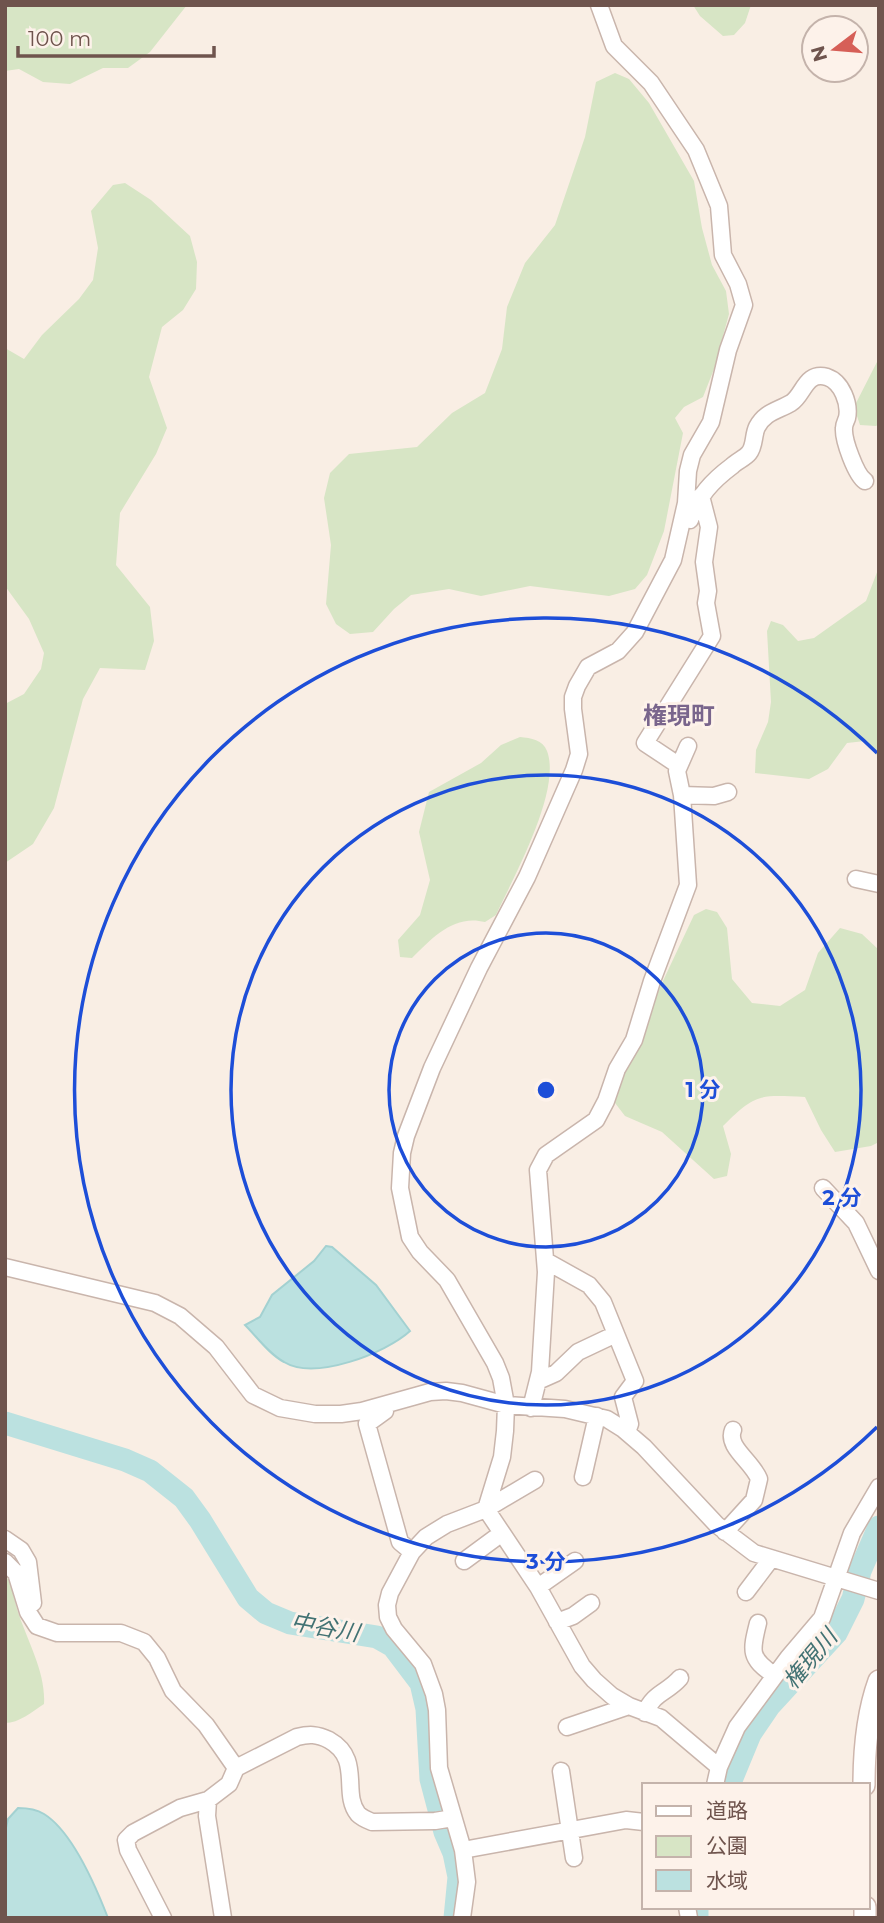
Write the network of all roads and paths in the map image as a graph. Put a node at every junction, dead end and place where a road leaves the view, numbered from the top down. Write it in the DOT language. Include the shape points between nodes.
graph roads {
  1 [pos="599,5"];
  2 [pos="866,481"];
  3 [pos="701,496"];
  4 [pos="679,537"];
  5 [pos="688,746"];
  6 [pos="678,765"];
  7 [pos="728,792"];
  8 [pos="682,795"];
  9 [pos="856,880"];
  10 [pos="879,884"];
  11 [pos="823,1188"];
  12 [pos="546,1261"];
  13 [pos="5,1267"];
  14 [pos="878,1267"];
  15 [pos="616,1334"];
  16 [pos="538,1381"];
  17 [pos="385,1405"];
  18 [pos="506,1405"];
  19 [pos="531,1408"];
  20 [pos="597,1416"];
  21 [pos="733,1430"];
  22 [pos="627,1432"];
  23 [pos="583,1476"];
  24 [pos="535,1480"];
  25 [pos="879,1487"];
  26 [pos="486,1509"];
  27 [pos="725,1532"];
  28 [pos="502,1533"];
  29 [pos="5,1539"];
  30 [pos="412,1552"];
  31 [pos="771,1559"];
  32 [pos="464,1561"];
  33 [pos="575,1561"];
  34 [pos="5,1562"];
  35 [pos="840,1580"];
  36 [pos="538,1587"];
  37 [pos="872,1589"];
  38 [pos="746,1592"];
  39 [pos="591,1604"];
  40 [pos="557,1622"];
  41 [pos="37,1626"];
  42 [pos="753,1627"];
  43 [pos="774,1675"];
  44 [pos="680,1678"];
  45 [pos="879,1681"];
  46 [pos="629,1706"];
  47 [pos="645,1713"];
  48 [pos="567,1727"];
  49 [pos="719,1767"];
  50 [pos="236,1768"];
  51 [pos="561,1771"];
  52 [pos="715,1783"];
  53 [pos="864,1783"];
  54 [pos="208,1800"];
  55 [pos="446,1819"];
  56 [pos="642,1822"];
  57 [pos="569,1832"];
  58 [pos="463,1850"];
  59 [pos="574,1858"];
  60 [pos="163,1918"];
  61 [pos="223,1918"];
  62 [pos="462,1918"];
  1 -- 4 [label="street" via="614,46 651,83 696,149 719,206 723,255 744,305 711,422 692,455"];
  2 -- 3 [label="street" via="856,471 846,439 846,399 829,378 813,379 796,399 767,414 755,429 750,452"];
  3 -- 4 [label="street"];
  3 -- 6 [label="street" via="709,527 704,562 712,636 645,743"];
  4 -- 18 [label="street" via="673,560 635,632 618,651 588,667 576,686 573,709 579,754 574,769 527,877 432,1068 402,1153 400,1188 410,1237 447,1280 495,1363"];
  5 -- 6 [label="street"];
  6 -- 8 [label="street"];
  7 -- 8 [label="street"];
  8 -- 12 [label="street" via="688,885 634,1040 596,1120 546,1155 538,1170"];
  9 -- 10 [label="street"];
  11 -- 14 [label="street" via="856,1223"];
  12 -- 15 [label="street" via="589,1285 603,1302"];
  12 -- 16 [label="street"];
  13 -- 17 [label="street" via="155,1303 197,1329 253,1395 267,1403 315,1414"];
  15 -- 16 [label="street" via="578,1352 556,1373"];
  15 -- 22 [label="street" via="635,1381 623,1397 630,1424"];
  16 -- 19 [label="street"];
  17 -- 18 [label="street" via="446,1391"];
  17 -- 30 [label="street" via="385,1411 367,1424 400,1542"];
  18 -- 19 [label="street"];
  18 -- 26 [label="street" via="502,1457"];
  19 -- 20 [label="street"];
  20 -- 22 [label="street"];
  20 -- 23 [label="street"];
  21 -- 27 [label="street" via="732,1442 759,1479 754,1500"];
  22 -- 27 [label="street"];
  24 -- 26 [label="street"];
  25 -- 35 [label="street" via="852,1532"];
  26 -- 28 [label="street"];
  26 -- 30 [label="street" via="447,1524"];
  27 -- 31 [label="street"];
  28 -- 32 [label="street"];
  28 -- 36 [label="street"];
  29 -- 41 [label="street" via="21,1550 28,1562"];
  30 -- 55 [label="street" via="390,1593 388,1618 423,1664 434,1694"];
  31 -- 35 [label="street"];
  31 -- 38 [label="street"];
  33 -- 36 [label="street"];
  34 -- 41 [label="street" via="16,1573"];
  35 -- 37 [label="street"];
  35 -- 43 [label="street" via="821,1618"];
  36 -- 40 [label="street"];
  39 -- 40 [label="street"];
  40 -- 46 [label="street" via="593,1680"];
  41 -- 50 [label="street" via="57,1633 121,1633 144,1642 173,1690 206,1725"];
  42 -- 43 [label="street" via="754,1657"];
  43 -- 49 [label="street" via="737,1727"];
  44 -- 47 [label="street" via="658,1694"];
  45 -- 53 [label="street" via="869,1719"];
  46 -- 47 [label="street"];
  46 -- 48 [label="street"];
  47 -- 49 [label="street" via="661,1718"];
  49 -- 52 [label="street"];
  50 -- 54 [label="street" via="229,1784"];
  50 -- 55 [label="street" via="297,1737 317,1736 343,1752 354,1806 364,1819"];
  51 -- 57 [label="street"];
  54 -- 60 [label="street" via="180,1808 127,1840"];
  54 -- 61 [label="street"];
  55 -- 58 [label="street"];
  56 -- 57 [label="street" via="626,1820"];
  57 -- 58 [label="street"];
  57 -- 59 [label="street"];
  58 -- 62 [label="street"];
}
